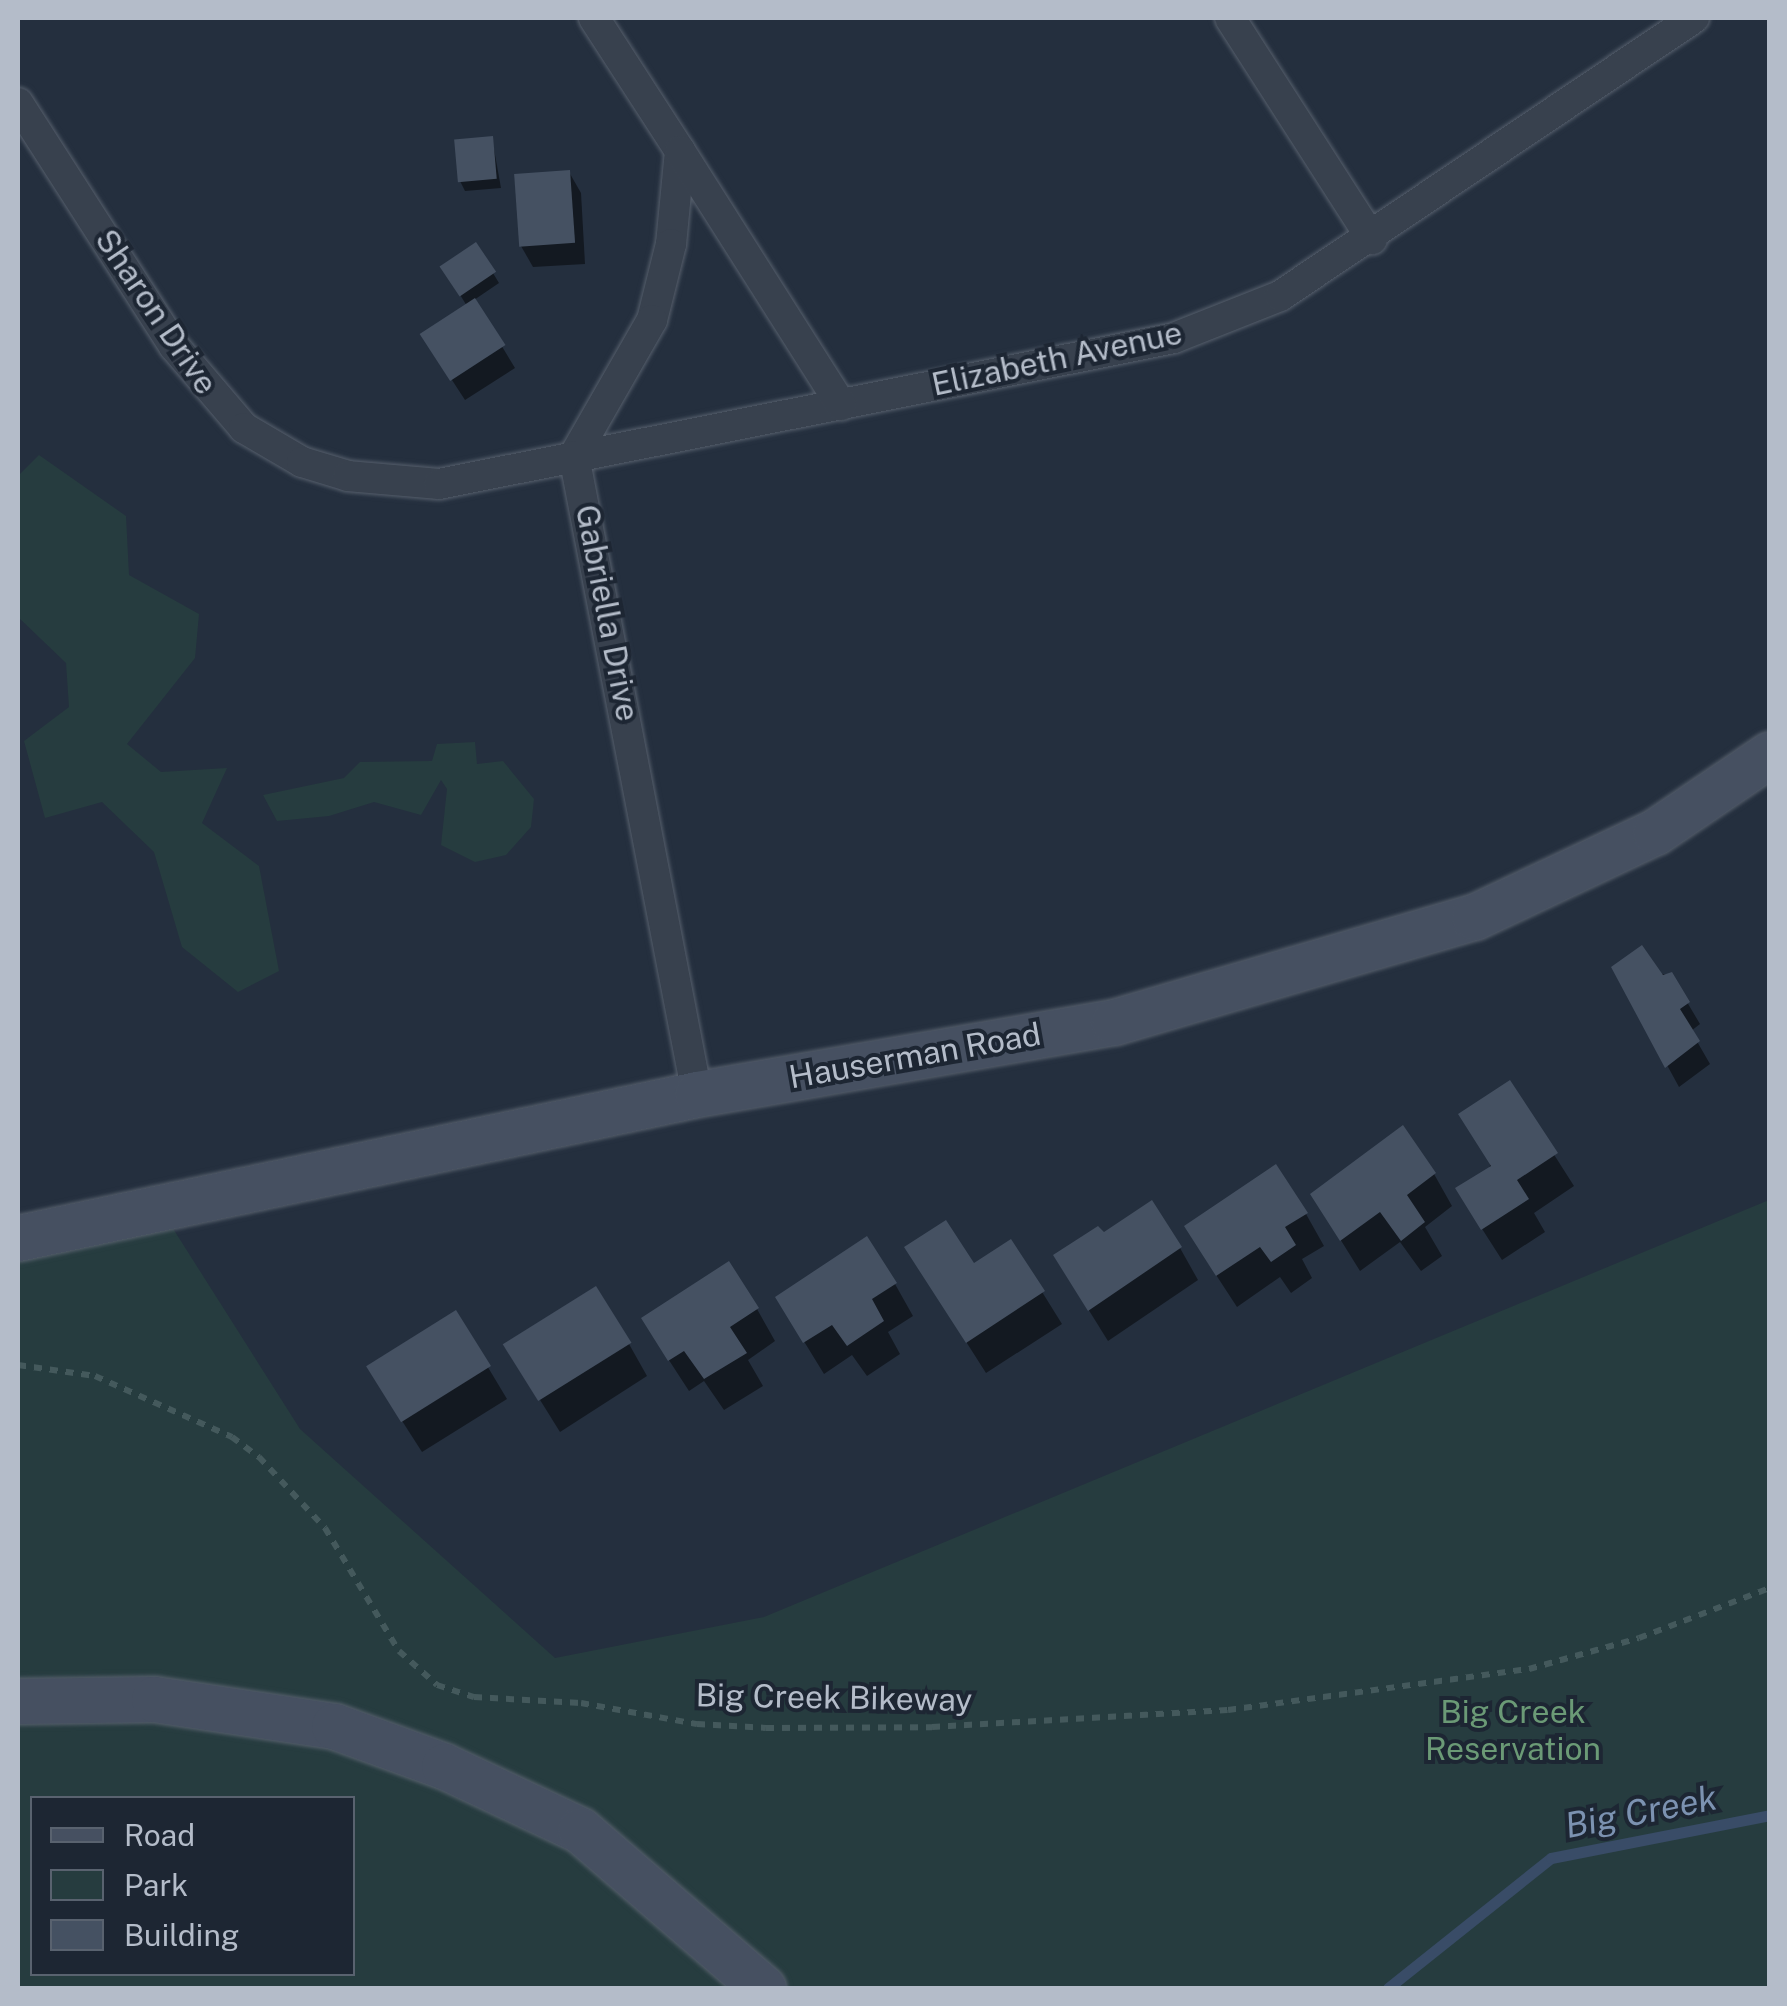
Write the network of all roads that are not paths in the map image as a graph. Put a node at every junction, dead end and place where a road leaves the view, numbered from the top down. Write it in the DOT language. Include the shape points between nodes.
graph roads {
  1 [pos="594,18"];
  2 [pos="1230,18"];
  3 [pos="1694,18"];
  4 [pos="18,103"];
  5 [pos="680,152"];
  6 [pos="1372,239"];
  7 [pos="841,405"];
  8 [pos="574,456"];
  9 [pos="1770,754"];
  10 [pos="697,1094"];
  11 [pos="18,1238"];
  12 [pos="18,1701"];
  13 [pos="763,1988"];
  1 -- 5 [label="street"];
  2 -- 6 [label="street"];
  3 -- 6 [label="street, Elizabeth Avenue"];
  4 -- 8 [label="street, Sharon Drive" via="202,385 274,447 302,462 394,484 439,484"];
  5 -- 7 [label="street"];
  5 -- 8 [label="street" via="658,303 638,351"];
  6 -- 7 [label="street, Elizabeth Avenue" via="1280,296 1174,338"];
  7 -- 8 [label="street, Elizabeth Avenue"];
  8 -- 10 [label="street, Gabriella Drive"];
  9 -- 10 [label="main road, Hauserman Road" via="1655,832 1474,917 1114,1022"];
  10 -- 11 [label="main road, Hauserman Road"];
  12 -- 13 [label="main road" via="154,1698 334,1726 444,1766 580,1830"];
}
